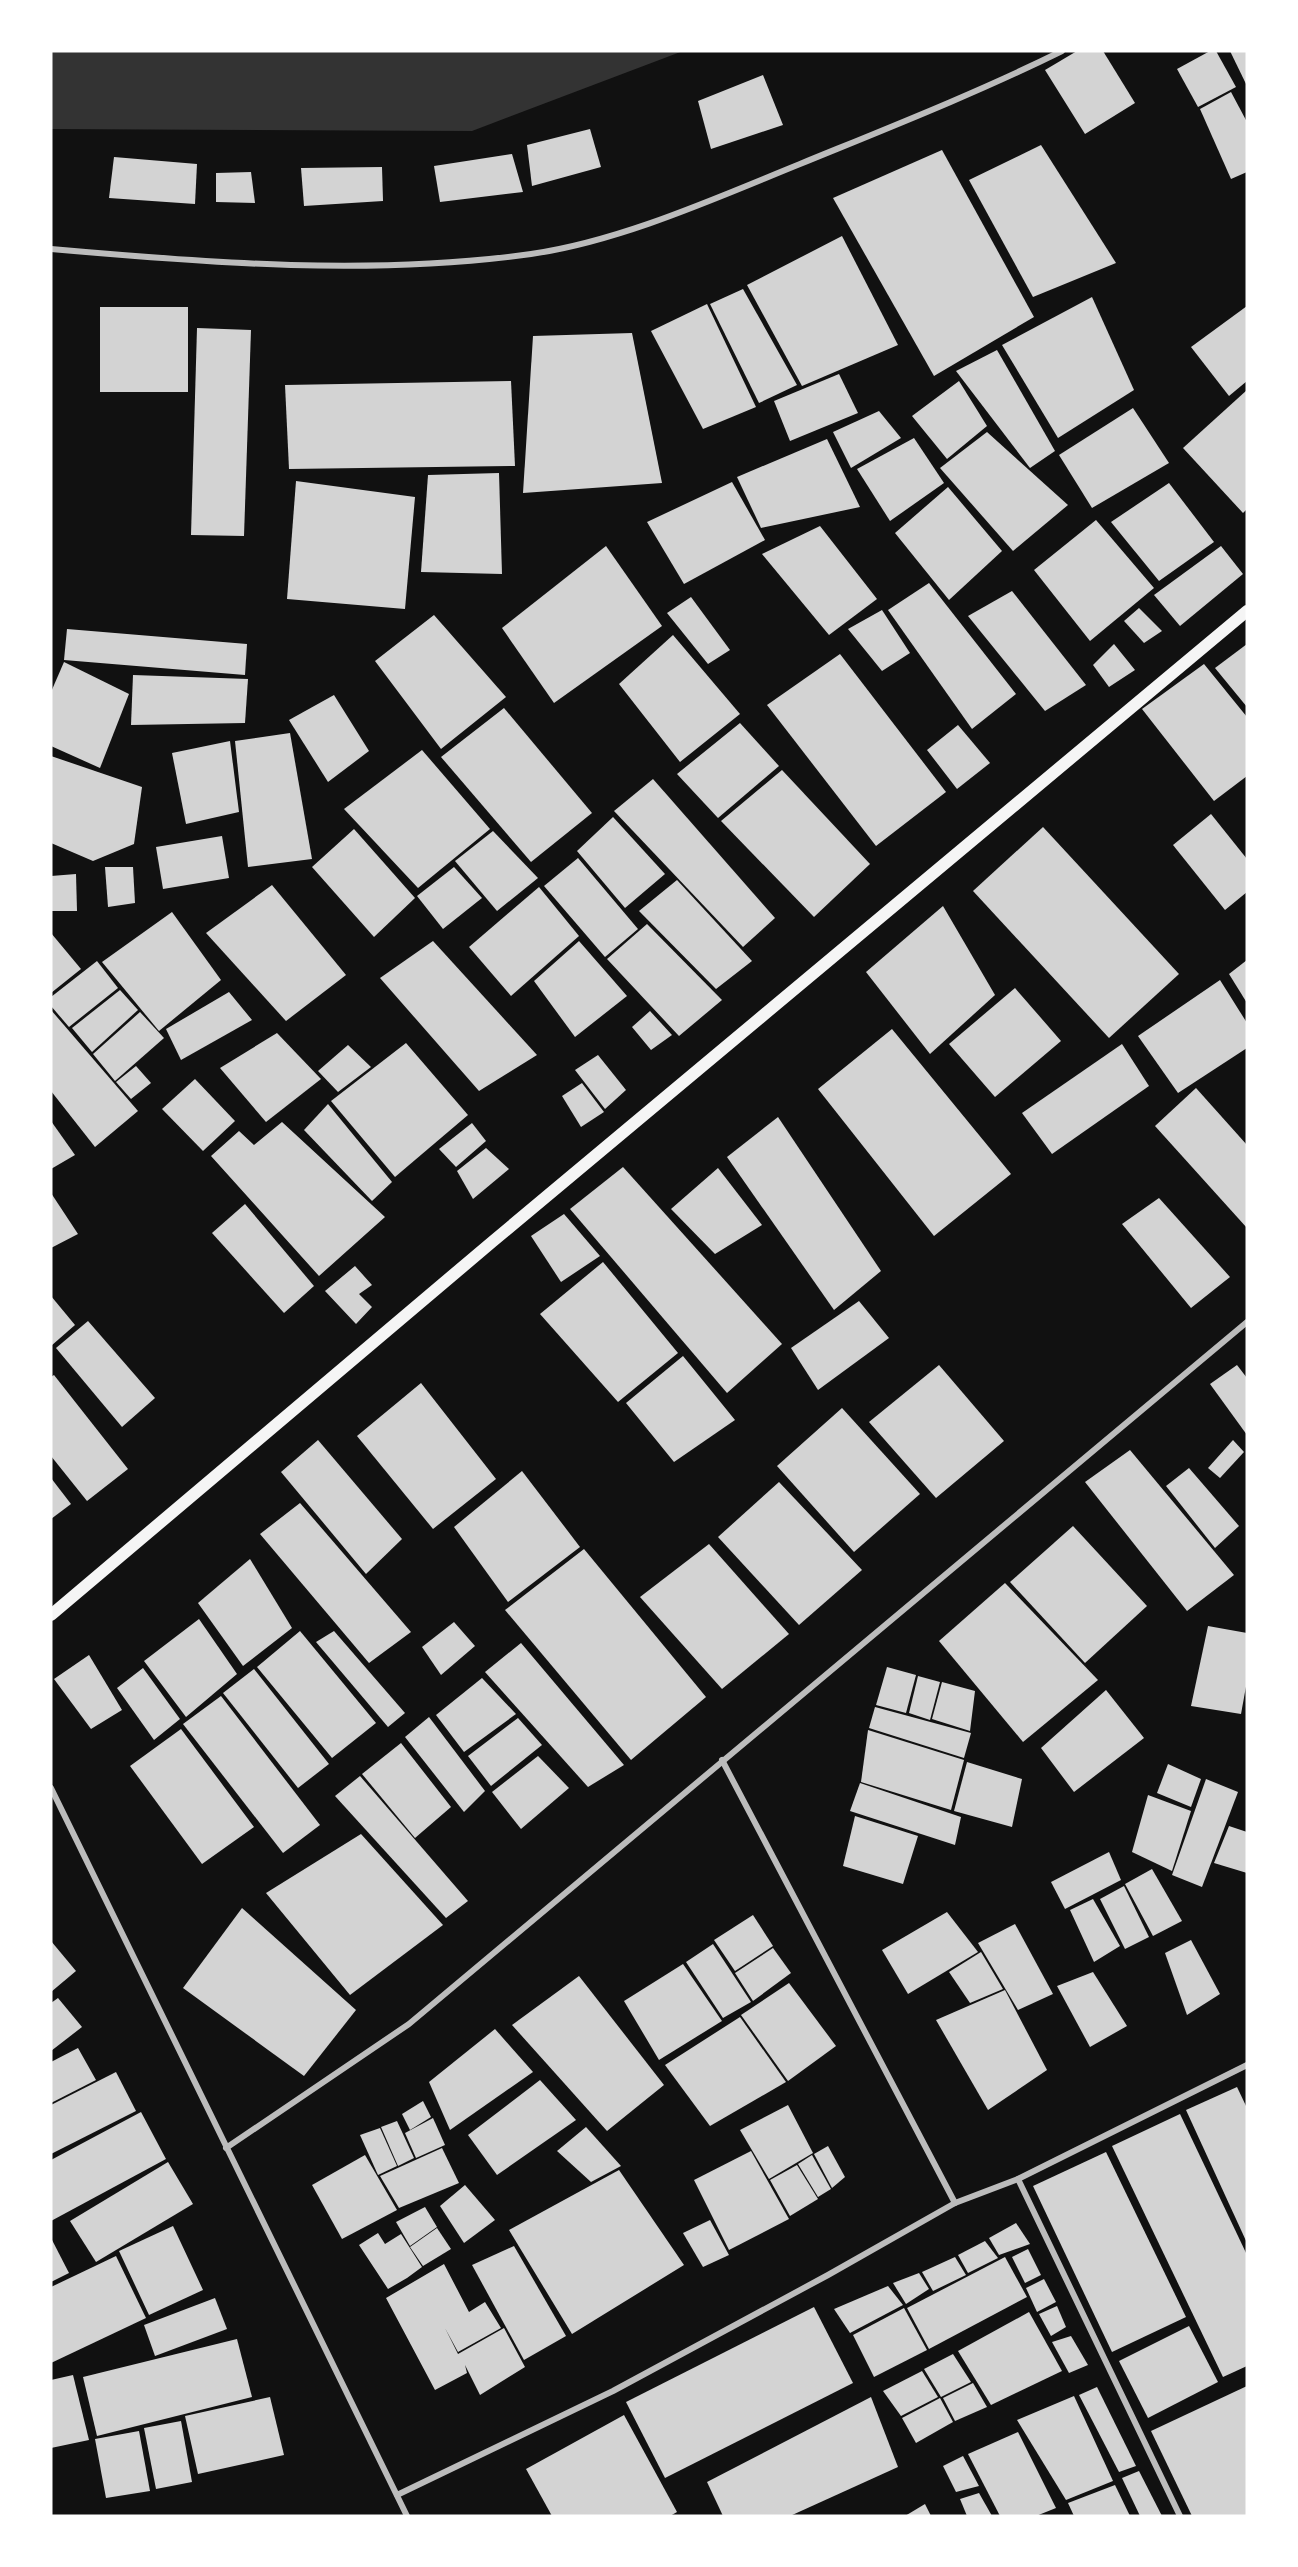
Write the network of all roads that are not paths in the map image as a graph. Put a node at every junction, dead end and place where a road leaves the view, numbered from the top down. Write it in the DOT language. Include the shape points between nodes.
graph roads {
  1 [pos="1062,51"];
  2 [pos="51,249"];
  3 [pos="1247,610"];
  4 [pos="1247,1322"];
  5 [pos="51,1615"];
  6 [pos="722,1760"];
  7 [pos="51,1788"];
  8 [pos="1247,2065"];
  9 [pos="226,2148"];
  10 [pos="1018,2179"];
  11 [pos="955,2203"];
  12 [pos="397,2495"];
  13 [pos="406,2516"];
  14 [pos="1179,2516"];
  1 -- 2 [label="street" via="728,193 570,246 417,265 217,260"];
  3 -- 5 [label="main road"];
  4 -- 6 [label="street"];
  6 -- 9 [label="street" via="409,2024"];
  6 -- 11 [label="street"];
  7 -- 9 [label="street"];
  8 -- 10 [label="street"];
  9 -- 12 [label="street"];
  10 -- 11 [label="street"];
  10 -- 14 [label="street"];
  11 -- 12 [label="street" via="614,2391"];
  12 -- 13 [label="street"];
}
